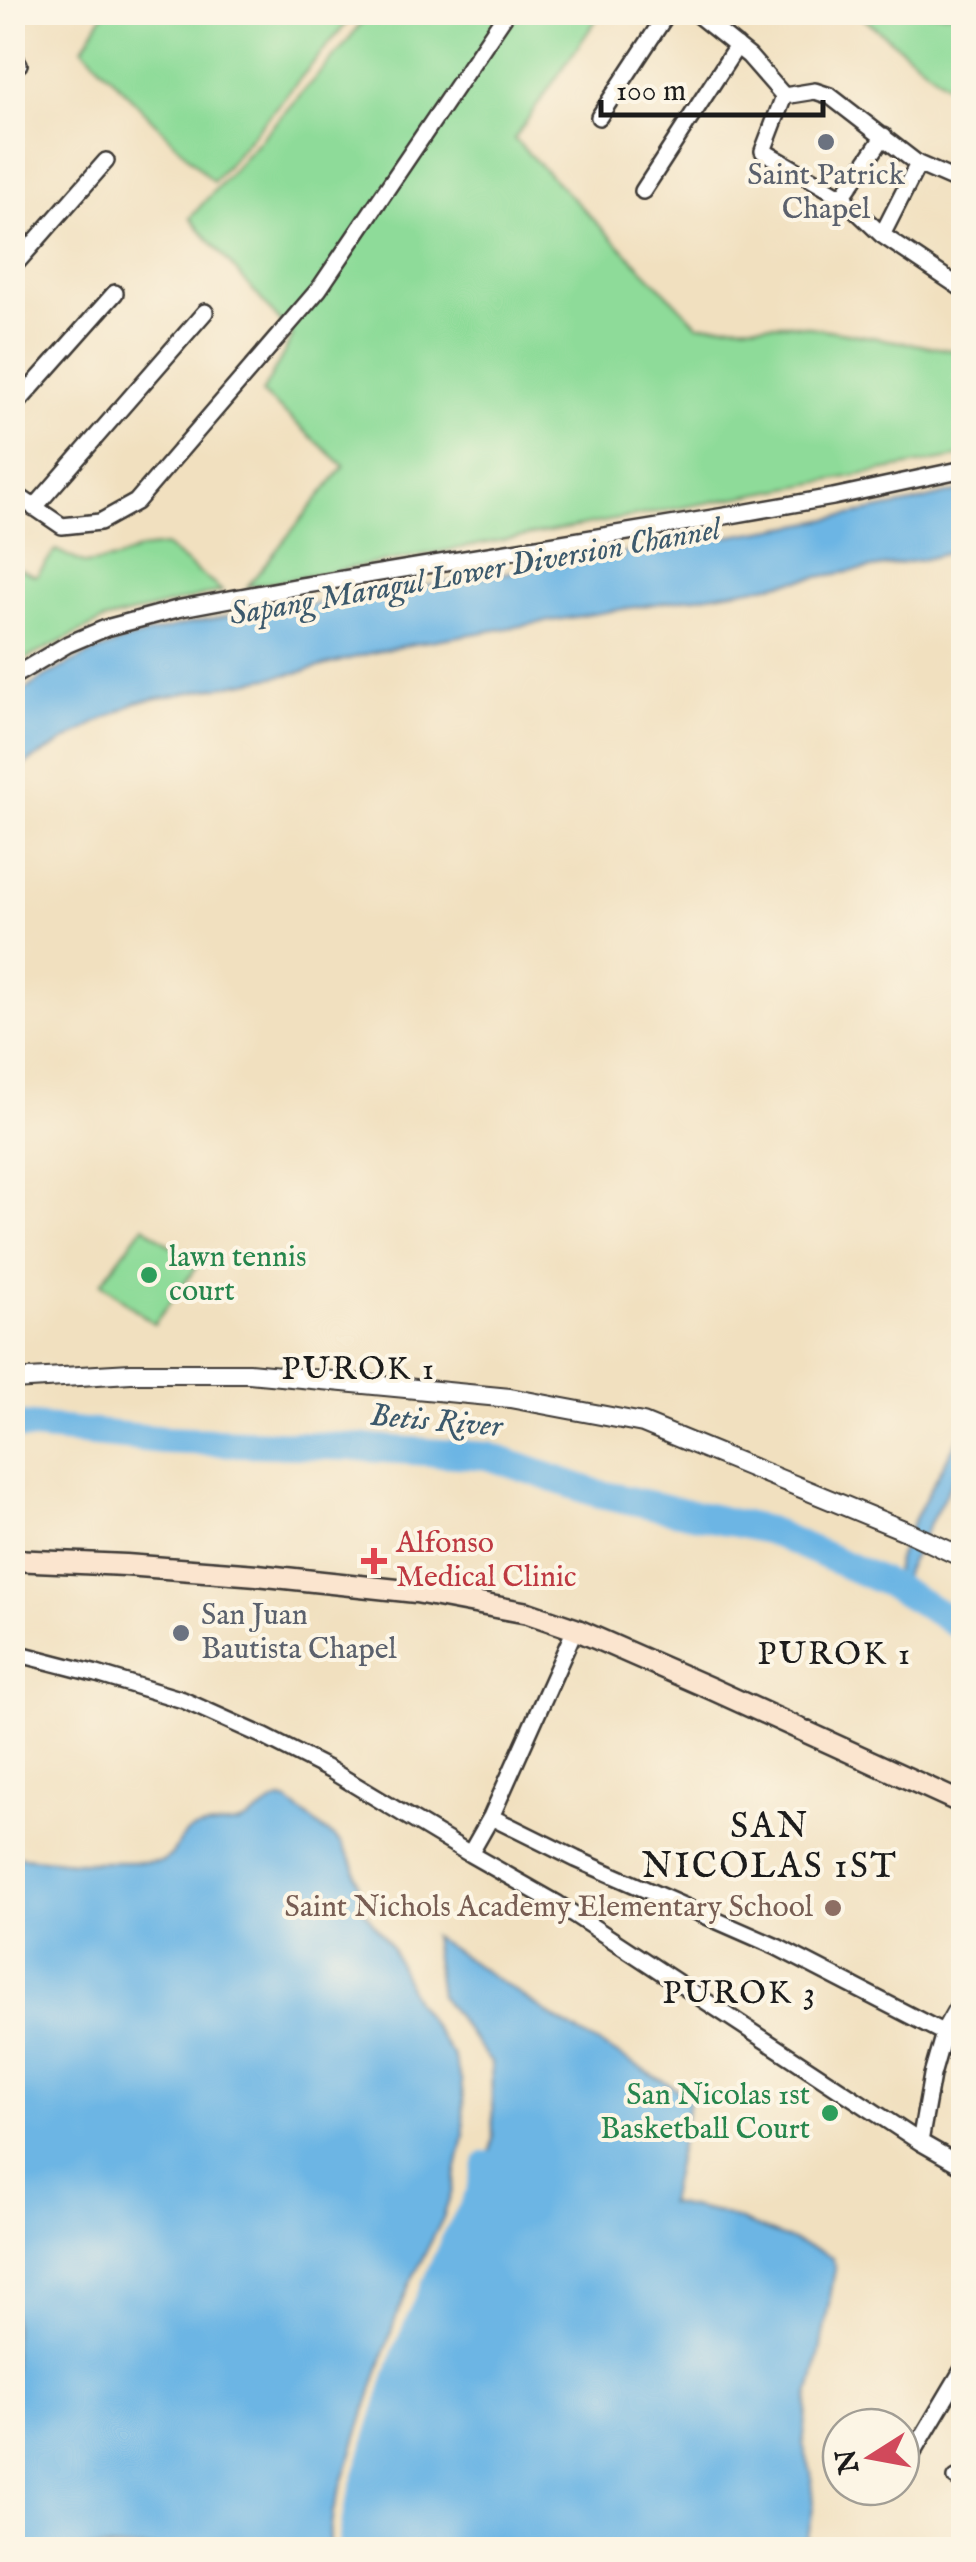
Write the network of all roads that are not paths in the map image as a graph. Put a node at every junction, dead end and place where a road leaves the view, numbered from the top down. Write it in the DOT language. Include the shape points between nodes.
graph roads {
  1 [pos="507,12"];
  2 [pos="668,12"];
  3 [pos="694,12"];
  4 [pos="737,46"];
  5 [pos="784,96"];
  6 [pos="599,117"];
  7 [pos="884,136"];
  8 [pos="106,161"];
  9 [pos="918,164"];
  10 [pos="964,184"];
  11 [pos="643,191"];
  12 [pos="842,197"];
  13 [pos="882,235"];
  14 [pos="12,268"];
  15 [pos="964,290"];
  16 [pos="115,293"];
  17 [pos="205,312"];
  18 [pos="12,408"];
  19 [pos="964,469"];
  20 [pos="12,492"];
  21 [pos="34,508"];
  22 [pos="12,677"];
  23 [pos="12,1380"];
  24 [pos="964,1558"];
  25 [pos="12,1560"];
  26 [pos="575,1629"];
  27 [pos="12,1652"];
  28 [pos="964,1804"];
  29 [pos="491,1817"];
  30 [pos="470,1854"];
  31 [pos="964,1998"];
  32 [pos="944,2033"];
  33 [pos="964,2044"];
  34 [pos="920,2142"];
  35 [pos="964,2168"];
  36 [pos="964,2367"];
  37 [pos="921,2439"];
  1 -- 21 [label="street" via="318,288 136,502 100,522 62,526"];
  2 -- 6 [label="street"];
  3 -- 4 [label="street"];
  4 -- 5 [label="street"];
  4 -- 11 [label="street"];
  5 -- 7 [label="street" via="821,92"];
  5 -- 12 [label="street" via="764,151"];
  7 -- 9 [label="street"];
  7 -- 12 [label="street"];
  8 -- 14 [label="street"];
  9 -- 10 [label="street"];
  9 -- 13 [label="street"];
  12 -- 13 [label="street"];
  13 -- 15 [label="street"];
  16 -- 18 [label="street"];
  17 -- 21 [label="street"];
  19 -- 22 [label="street" via="181,608 106,628"];
  20 -- 21 [label="street"];
  23 -- 24 [label="street" via="249,1373 510,1398 643,1423"];
  25 -- 26 [label="main road" via="416,1592"];
  26 -- 28 [label="main road"];
  26 -- 29 [label="street"];
  27 -- 30 [label="street" via="183,1700 330,1770"];
  29 -- 30 [label="street"];
  29 -- 32 [label="street" via="777,1947"];
  30 -- 34 [label="street" via="625,1946"];
  31 -- 32 [label="street"];
  32 -- 33 [label="street"];
  32 -- 34 [label="street"];
  34 -- 35 [label="street"];
  36 -- 37 [label="street"];
}
